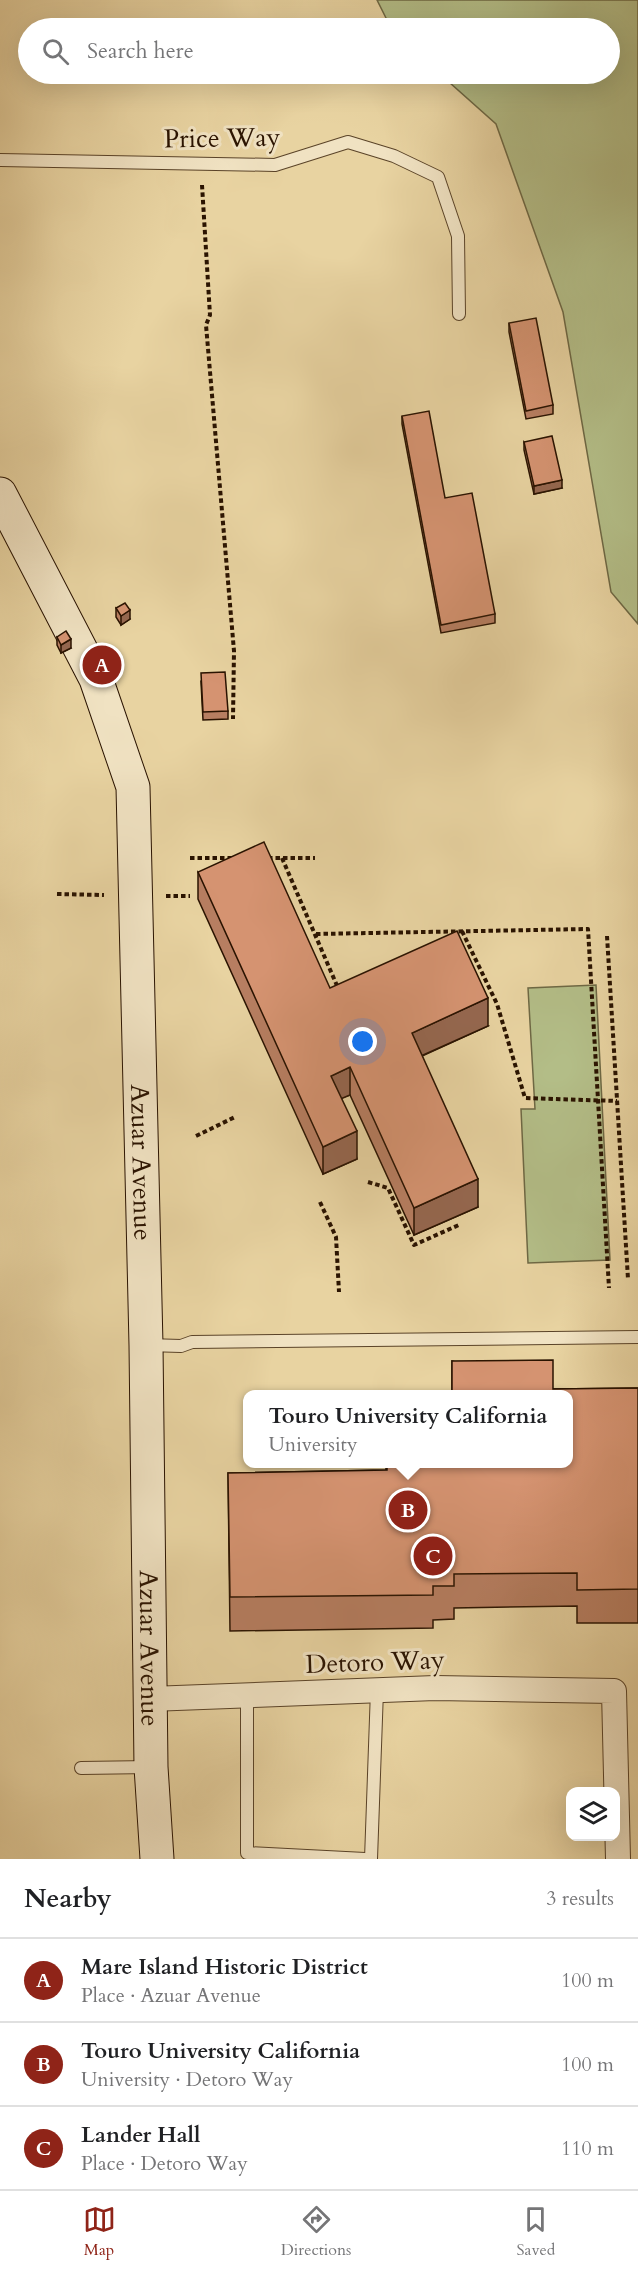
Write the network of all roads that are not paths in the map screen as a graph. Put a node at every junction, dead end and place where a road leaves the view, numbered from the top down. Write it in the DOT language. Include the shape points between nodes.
graph roads {
  1 [pos="0,160"];
  2 [pos="459,314"];
  3 [pos="0,494"];
  4 [pos="638,1337"];
  5 [pos="146,1345"];
  6 [pos="377,1690"];
  7 [pos="247,1695"];
  8 [pos="150,1699"];
  9 [pos="151,1767"];
  10 [pos="81,1768"];
  11 [pos="158,1859"];
  12 [pos="365,1859"];
  13 [pos="371,1859"];
  14 [pos="618,1859"];
  1 -- 2 [label="lane, Price Way" via="275,165 348,142 394,156 438,177 458,236"];
  3 -- 5 [label="street, Azuar Avenue" via="96,679 133,787"];
  4 -- 5 [label="lane"];
  5 -- 8 [label="street, Azuar Avenue"];
  6 -- 7 [label="street, Detoro Way"];
  6 -- 13 [label="lane"];
  6 -- 14 [label="street, Detoro Way" via="614,1691"];
  7 -- 8 [label="street, Detoro Way"];
  7 -- 12 [label="lane" via="248,1853"];
  8 -- 9 [label="street, Azuar Avenue"];
  9 -- 10 [label="lane"];
  9 -- 11 [label="street, Azuar Avenue"];
}
